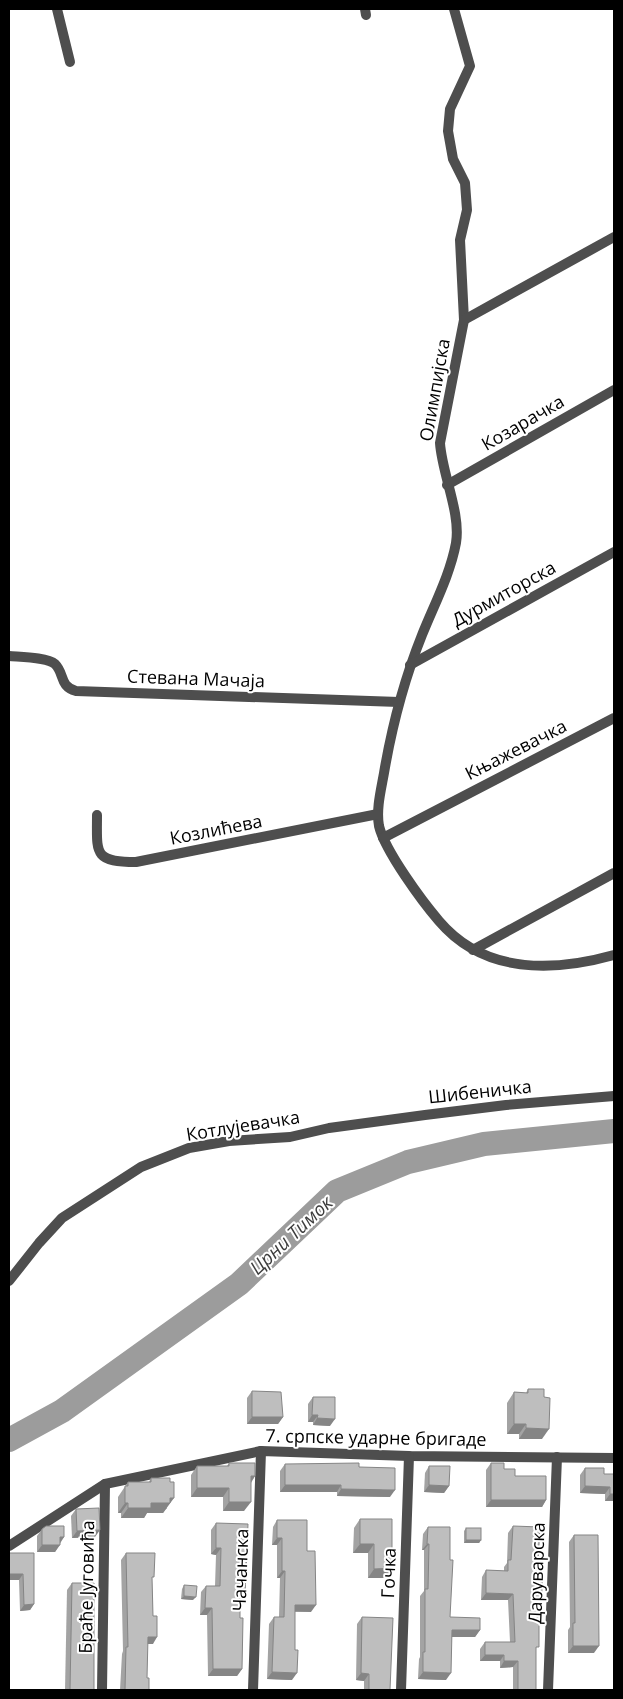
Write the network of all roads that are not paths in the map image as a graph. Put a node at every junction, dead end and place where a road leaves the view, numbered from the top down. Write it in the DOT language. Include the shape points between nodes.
graph roads {
  1 [pos="57,9"];
  2 [pos="454,9"];
  3 [pos="70,62"];
  4 [pos="614,237"];
  5 [pos="464,320"];
  6 [pos="614,390"];
  7 [pos="448,485"];
  8 [pos="614,552"];
  9 [pos="9,656"];
  10 [pos="410,665"];
  11 [pos="399,702"];
  12 [pos="614,718"];
  13 [pos="378,814"];
  14 [pos="97,815"];
  15 [pos="383,838"];
  16 [pos="614,873"];
  17 [pos="473,950"];
  18 [pos="614,955"];
  19 [pos="614,1096"];
  20 [pos="350,1125"];
  21 [pos="9,1281"];
  22 [pos="262,1451"];
  23 [pos="409,1456"];
  24 [pos="557,1457"];
  25 [pos="614,1458"];
  26 [pos="105,1484"];
  27 [pos="9,1546"];
  28 [pos="102,1690"];
  29 [pos="253,1690"];
  30 [pos="400,1690"];
  31 [pos="548,1690"];
  1 -- 3 [label="street"];
  2 -- 5 [label="street, Олимпијска" via="470,66 450,109 448,131 454,159 465,183 467,210 460,240"];
  4 -- 5 [label="street"];
  5 -- 7 [label="street, Олимпијска" via="440,443"];
  6 -- 7 [label="street, Козарачка"];
  7 -- 10 [label="street, Олимпијска" via="456,540 449,569"];
  8 -- 10 [label="street, Дурмиторска"];
  9 -- 11 [label="street, Стевана Мачаја" via="51,662 57,666 64,684 76,690"];
  10 -- 11 [label="street, Олимпијска"];
  11 -- 13 [label="street, Олимпијска"];
  12 -- 15 [label="street, Књажевачка"];
  13 -- 14 [label="street, Козлићева" via="136,862 103,857 97,844"];
  13 -- 15 [label="street, Олимпијска"];
  15 -- 17 [label="street, Олимпијска" via="424,903 445,928"];
  16 -- 17 [label="street"];
  17 -- 18 [label="street, Олимпијска" via="502,961 530,966 562,965"];
  19 -- 20 [label="street, Шибеничка" via="506,1105"];
  20 -- 21 [label="street, Котлујевачка" via="290,1137 229,1141 189,1148 141,1167 62,1218"];
  22 -- 23 [label="street, 7. српске ударне бригаде"];
  22 -- 26 [label="street, 7. српске ударне бригаде"];
  22 -- 29 [label="street, Чачанска"];
  23 -- 24 [label="street, 7. српске ударне бригаде"];
  23 -- 30 [label="street, Гочка"];
  24 -- 25 [label="street, 7. српске ударне бригаде"];
  24 -- 31 [label="street, Даруварска"];
  26 -- 27 [label="street, 7. српске ударне бригаде"];
  26 -- 28 [label="street, Браће Југовића"];
}
